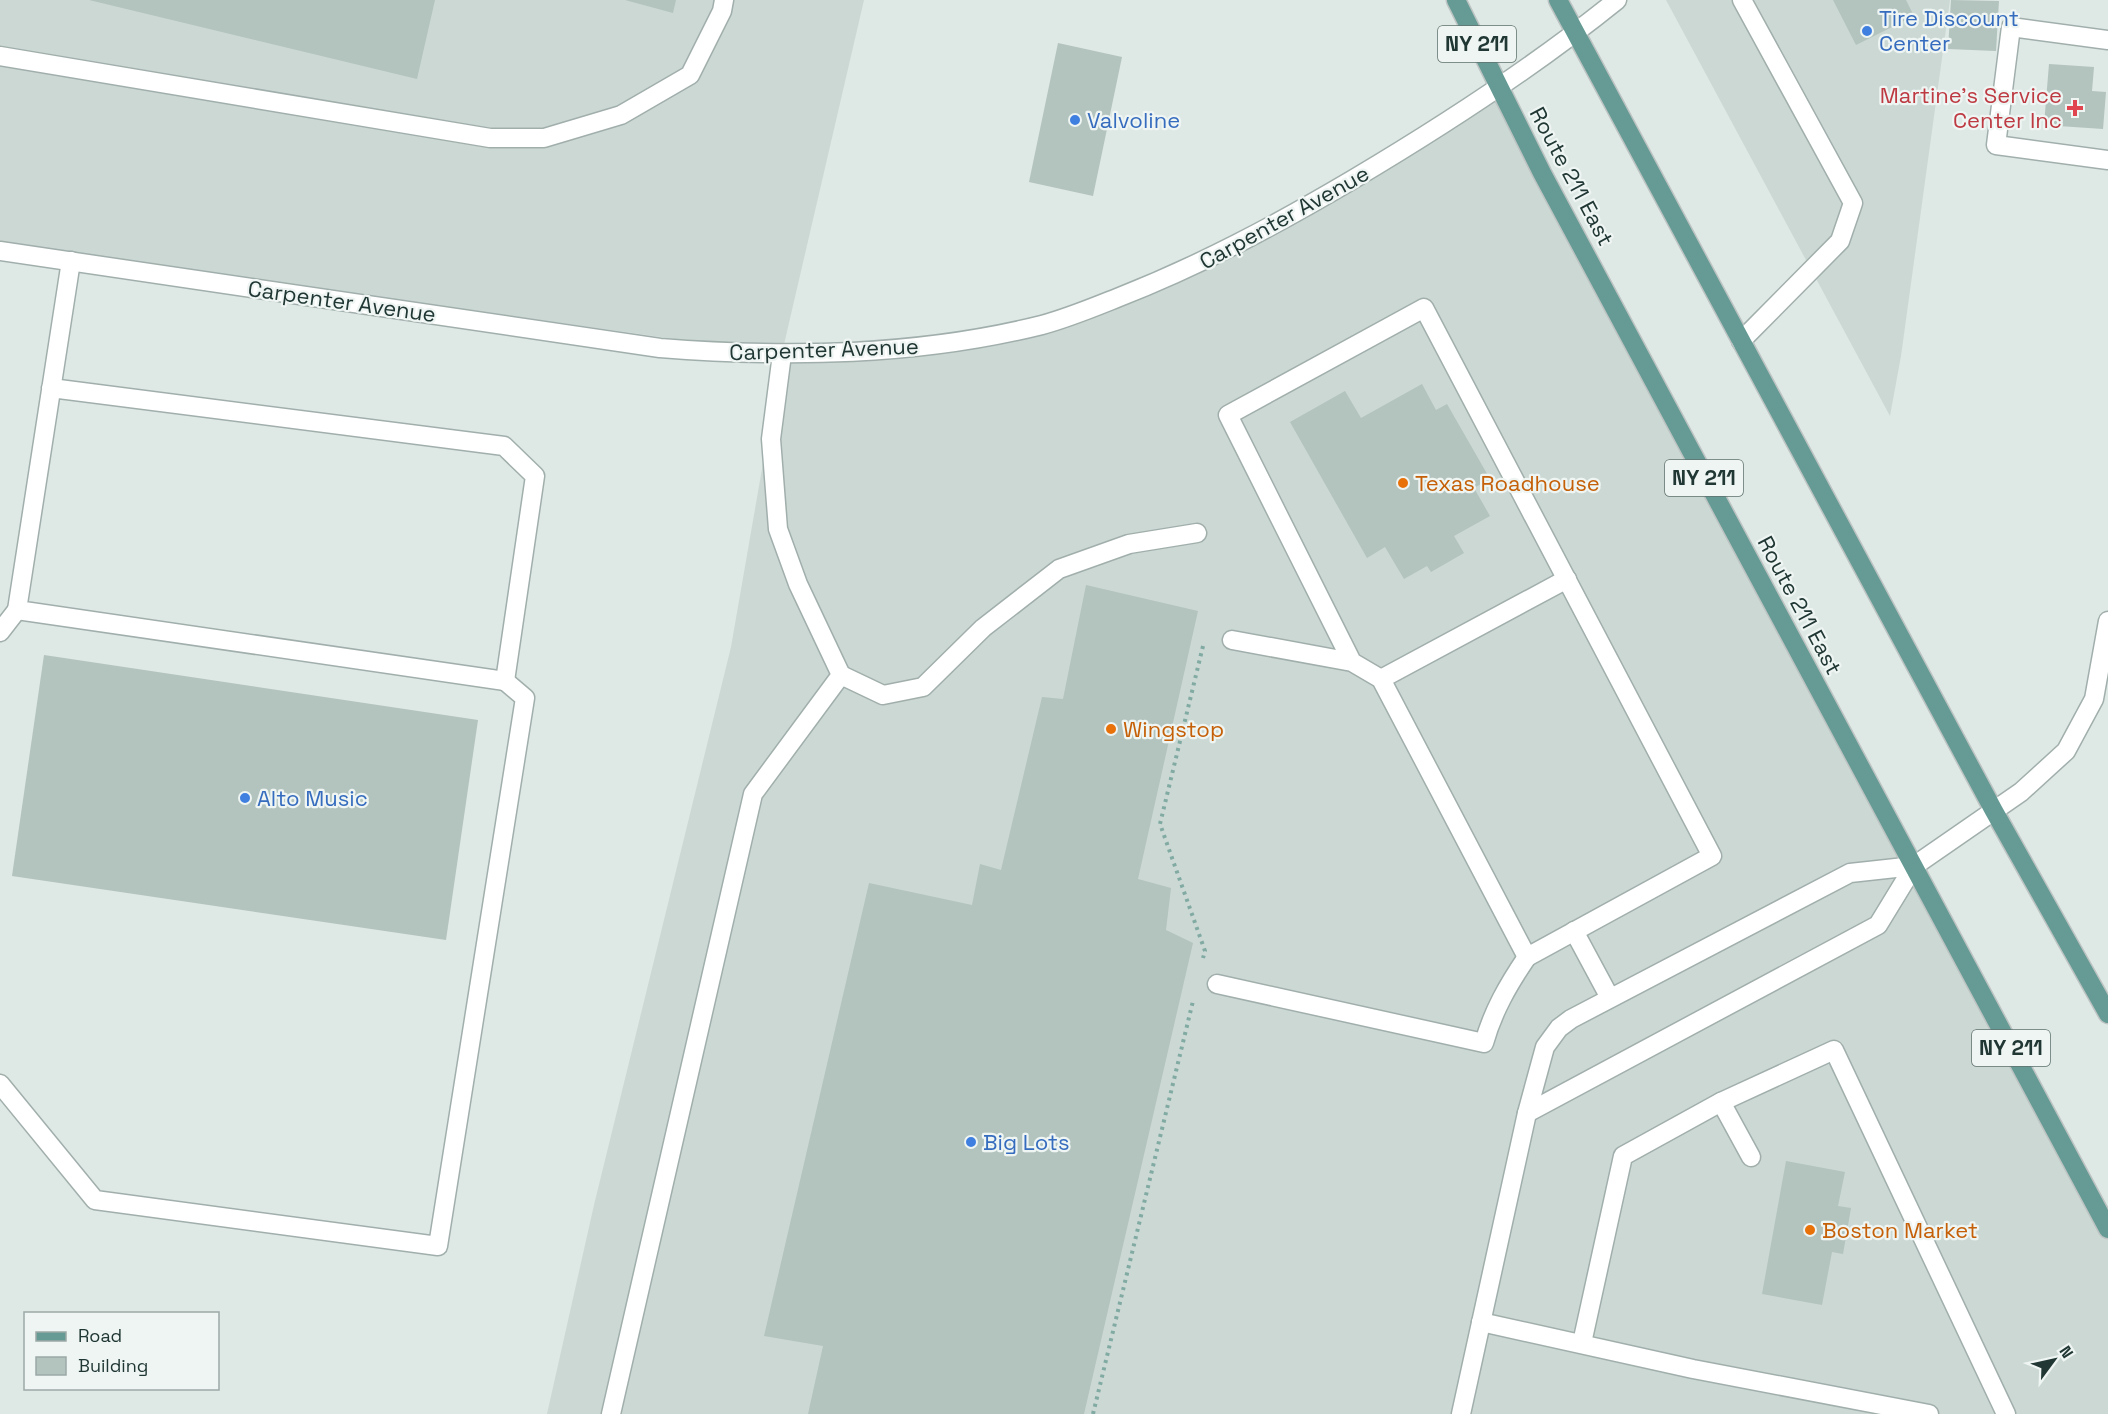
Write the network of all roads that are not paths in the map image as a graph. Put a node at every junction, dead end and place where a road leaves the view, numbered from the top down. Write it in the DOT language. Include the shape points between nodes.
graph roads {
  1 [pos="724,0"];
  2 [pos="1456,0"];
  3 [pos="1558,0"];
  4 [pos="1617,0"];
  5 [pos="1742,0"];
  6 [pos="1576,33"];
  7 [pos="2108,40"];
  8 [pos="0,56"];
  9 [pos="1498,87"];
  10 [pos="2108,160"];
  11 [pos="0,251"];
  12 [pos="71,261"];
  13 [pos="1741,341"];
  14 [pos="782,354"];
  15 [pos="51,388"];
  16 [pos="1197,533"];
  17 [pos="1567,579"];
  18 [pos="17,610"];
  19 [pos="2108,621"];
  20 [pos="0,632"];
  21 [pos="1232,640"];
  22 [pos="2106,651"];
  23 [pos="1352,662"];
  24 [pos="841,675"];
  25 [pos="1381,679"];
  26 [pos="505,681"];
  27 [pos="1994,811"];
  28 [pos="1914,866"];
  29 [pos="1574,931"];
  30 [pos="1527,957"];
  31 [pos="1217,984"];
  32 [pos="1610,998"];
  33 [pos="2108,1014"];
  34 [pos="0,1084"];
  35 [pos="1721,1102"];
  36 [pos="1527,1113"];
  37 [pos="1751,1157"];
  38 [pos="2108,1229"];
  39 [pos="1481,1322"];
  40 [pos="1582,1343"];
  41 [pos="611,1414"];
  42 [pos="1461,1414"];
  43 [pos="1929,1414"];
  44 [pos="2006,1414"];
  1 -- 8 [label="street" via="690,75 621,115 544,138 490,138"];
  2 -- 9 [label="main road, Route 211 East / NY 211"];
  3 -- 6 [label="main road"];
  4 -- 6 [label="street, Carpenter Avenue"];
  5 -- 13 [label="street" via="1853,203 1840,241"];
  6 -- 9 [label="street, Carpenter Avenue"];
  6 -- 13 [label="main road"];
  7 -- 10 [label="street" via="2011,27 1995,145"];
  9 -- 14 [label="street, Carpenter Avenue" via="1297,213 1210,260 1081,313 1020,330 949,343"];
  9 -- 28 [label="main road, Route 211 East / NY 211"];
  11 -- 12 [label="street, Carpenter Avenue"];
  12 -- 14 [label="street, Carpenter Avenue" via="649,346"];
  12 -- 15 [label="street"];
  13 -- 27 [label="main road"];
  14 -- 24 [label="street" via="771,439 778,529 798,584"];
  15 -- 18 [label="street"];
  15 -- 26 [label="street" via="504,446 535,476"];
  16 -- 24 [label="street" via="1129,544 1059,569 983,628 923,687 883,695"];
  17 -- 23 [label="street" via="1424,308 1228,415"];
  17 -- 25 [label="street"];
  17 -- 29 [label="street" via="1712,856"];
  18 -- 20 [label="street"];
  18 -- 26 [label="street"];
  19 -- 22 [label="street"];
  21 -- 23 [label="street"];
  22 -- 27 [label="street" via="2094,699 2071,743 2040,777"];
  23 -- 25 [label="street"];
  24 -- 41 [label="street" via="753,794"];
  25 -- 30 [label="street"];
  26 -- 34 [label="street" via="525,698 438,1246 95,1200"];
  27 -- 28 [label="street"];
  27 -- 33 [label="main road"];
  28 -- 32 [label="street" via="1850,873"];
  28 -- 36 [label="street" via="1878,925"];
  28 -- 38 [label="main road, Route 211 East / NY 211"];
  29 -- 30 [label="street"];
  29 -- 32 [label="street"];
  30 -- 31 [label="street" via="1491,1017 1484,1044"];
  32 -- 36 [label="street" via="1571,1019 1551,1037"];
  35 -- 37 [label="street"];
  35 -- 40 [label="street" via="1623,1156"];
  35 -- 44 [label="street" via="1834,1050"];
  36 -- 39 [label="street"];
  39 -- 40 [label="street"];
  39 -- 42 [label="street"];
  40 -- 43 [label="street" via="1693,1369"];
}
